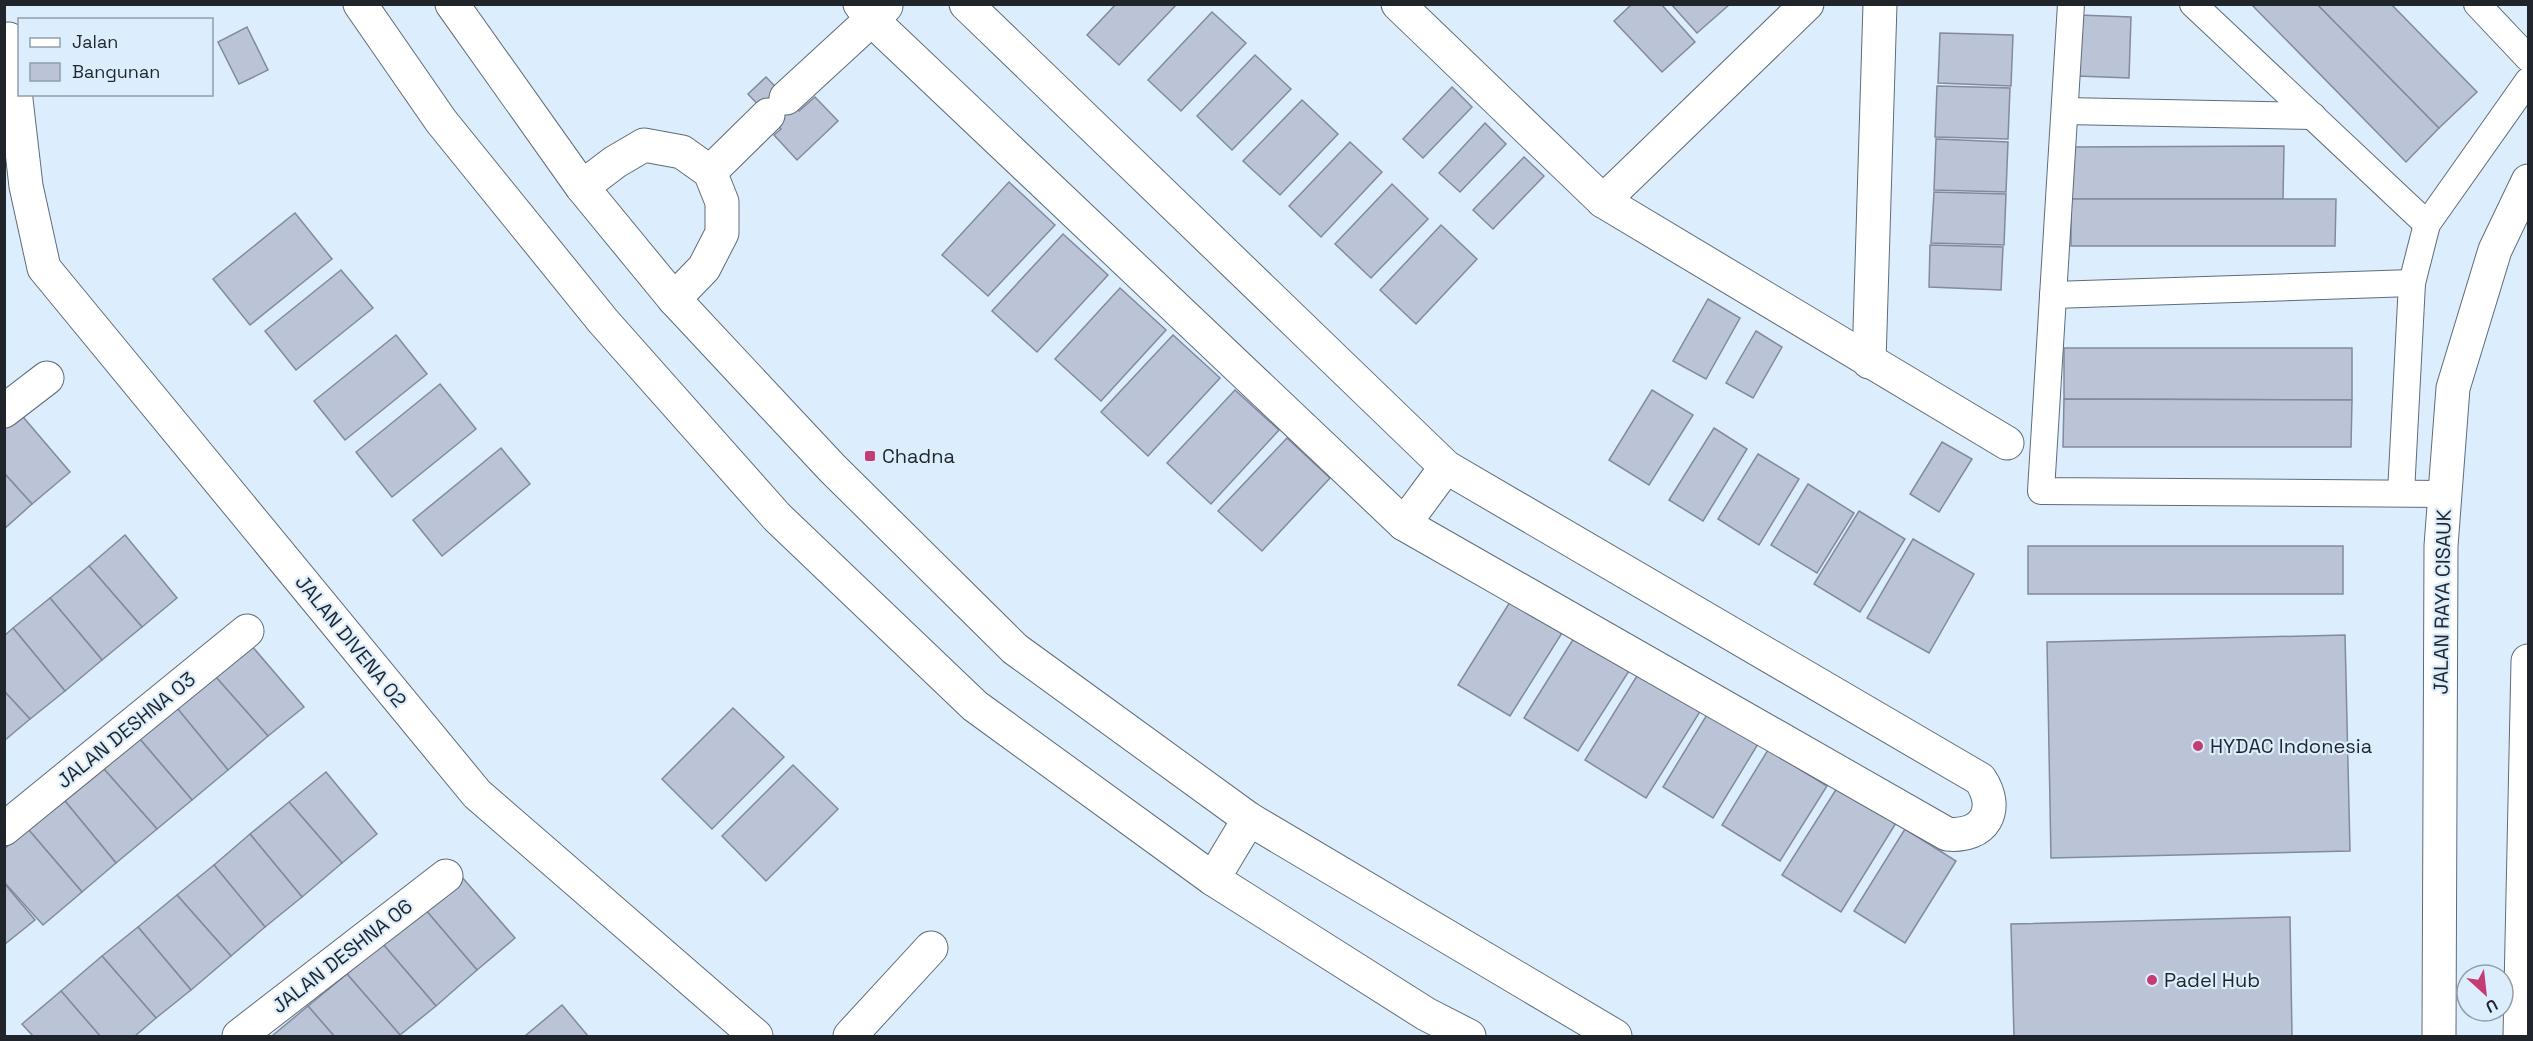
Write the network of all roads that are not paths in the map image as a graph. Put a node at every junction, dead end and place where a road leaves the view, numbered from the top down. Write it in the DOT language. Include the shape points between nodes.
graph roads {
  1 [pos="360,4"];
  2 [pos="452,4"];
  3 [pos="966,4"];
  4 [pos="1398,4"];
  5 [pos="1807,4"];
  6 [pos="1880,4"];
  7 [pos="2071,4"];
  8 [pos="2193,4"];
  9 [pos="2477,4"];
  10 [pos="873,9"];
  11 [pos="9,39"];
  12 [pos="2529,57"];
  13 [pos="2529,81"];
  14 [pos="2065,111"];
  15 [pos="2313,116"];
  16 [pos="710,172"];
  17 [pos="2529,181"];
  18 [pos="15,188"];
  19 [pos="582,188"];
  20 [pos="1603,201"];
  21 [pos="2427,224"];
  22 [pos="2412,283"];
  23 [pos="2053,295"];
  24 [pos="674,299"];
  25 [pos="1869,362"];
  26 [pos="46,378"];
  27 [pos="4,411"];
  28 [pos="2007,443"];
  29 [pos="1446,467"];
  30 [pos="2401,494"];
  31 [pos="2445,494"];
  32 [pos="1404,524"];
  33 [pos="247,631"];
  34 [pos="2529,661"];
  35 [pos="1249,819"];
  36 [pos="4,829"];
  37 [pos="446,876"];
  38 [pos="1213,879"];
  39 [pos="931,948"];
  40 [pos="2523,1029"];
  41 [pos="239,1036"];
  42 [pos="756,1036"];
  43 [pos="850,1036"];
  44 [pos="1469,1036"];
  45 [pos="1615,1036"];
  46 [pos="2439,1036"];
  1 -- 38 [label="street" via="441,121 603,321 777,517 975,706"];
  2 -- 19 [label="street"];
  3 -- 29 [label="street"];
  4 -- 20 [label="street"];
  5 -- 20 [label="street"];
  6 -- 25 [label="street"];
  7 -- 14 [label="lane"];
  8 -- 15 [label="lane"];
  9 -- 12 [label="lane"];
  10 -- 16 [label="street"];
  10 -- 32 [label="street"];
  11 -- 18 [label="street, JALAN DIVENA 02"];
  13 -- 21 [label="lane"];
  14 -- 15 [label="lane"];
  14 -- 23 [label="lane"];
  15 -- 21 [label="lane"];
  16 -- 19 [label="street" via="682,152 644,145"];
  16 -- 24 [label="street" via="722,202 722,233 704,268"];
  17 -- 31 [label="street, JALAN RAYA CISAUK" via="2495,250 2453,388"];
  18 -- 42 [label="street, JALAN DIVENA 02" via="45,268 477,794"];
  19 -- 24 [label="street"];
  20 -- 25 [label="street"];
  21 -- 22 [label="lane"];
  22 -- 23 [label="lane"];
  22 -- 30 [label="lane"];
  23 -- 30 [label="lane" via="2041,491"];
  24 -- 35 [label="street" via="832,468 1015,649"];
  25 -- 28 [label="street"];
  26 -- 27 [label="street"];
  29 -- 32 [label="street"];
  29 -- 32 [label="street" via="1980,779 1988,791 1990,805 1985,819 1975,830 1962,835 1947,834"];
  30 -- 31 [label="lane"];
  31 -- 46 [label="street, JALAN RAYA CISAUK" via="2441,546"];
  33 -- 36 [label="street, JALAN DESHNA 03"];
  34 -- 40 [label="street"];
  35 -- 38 [label="street"];
  35 -- 45 [label="street"];
  37 -- 41 [label="street, JALAN DESHNA 06"];
  38 -- 44 [label="street" via="1426,1014"];
  39 -- 43 [label="street"];
}
